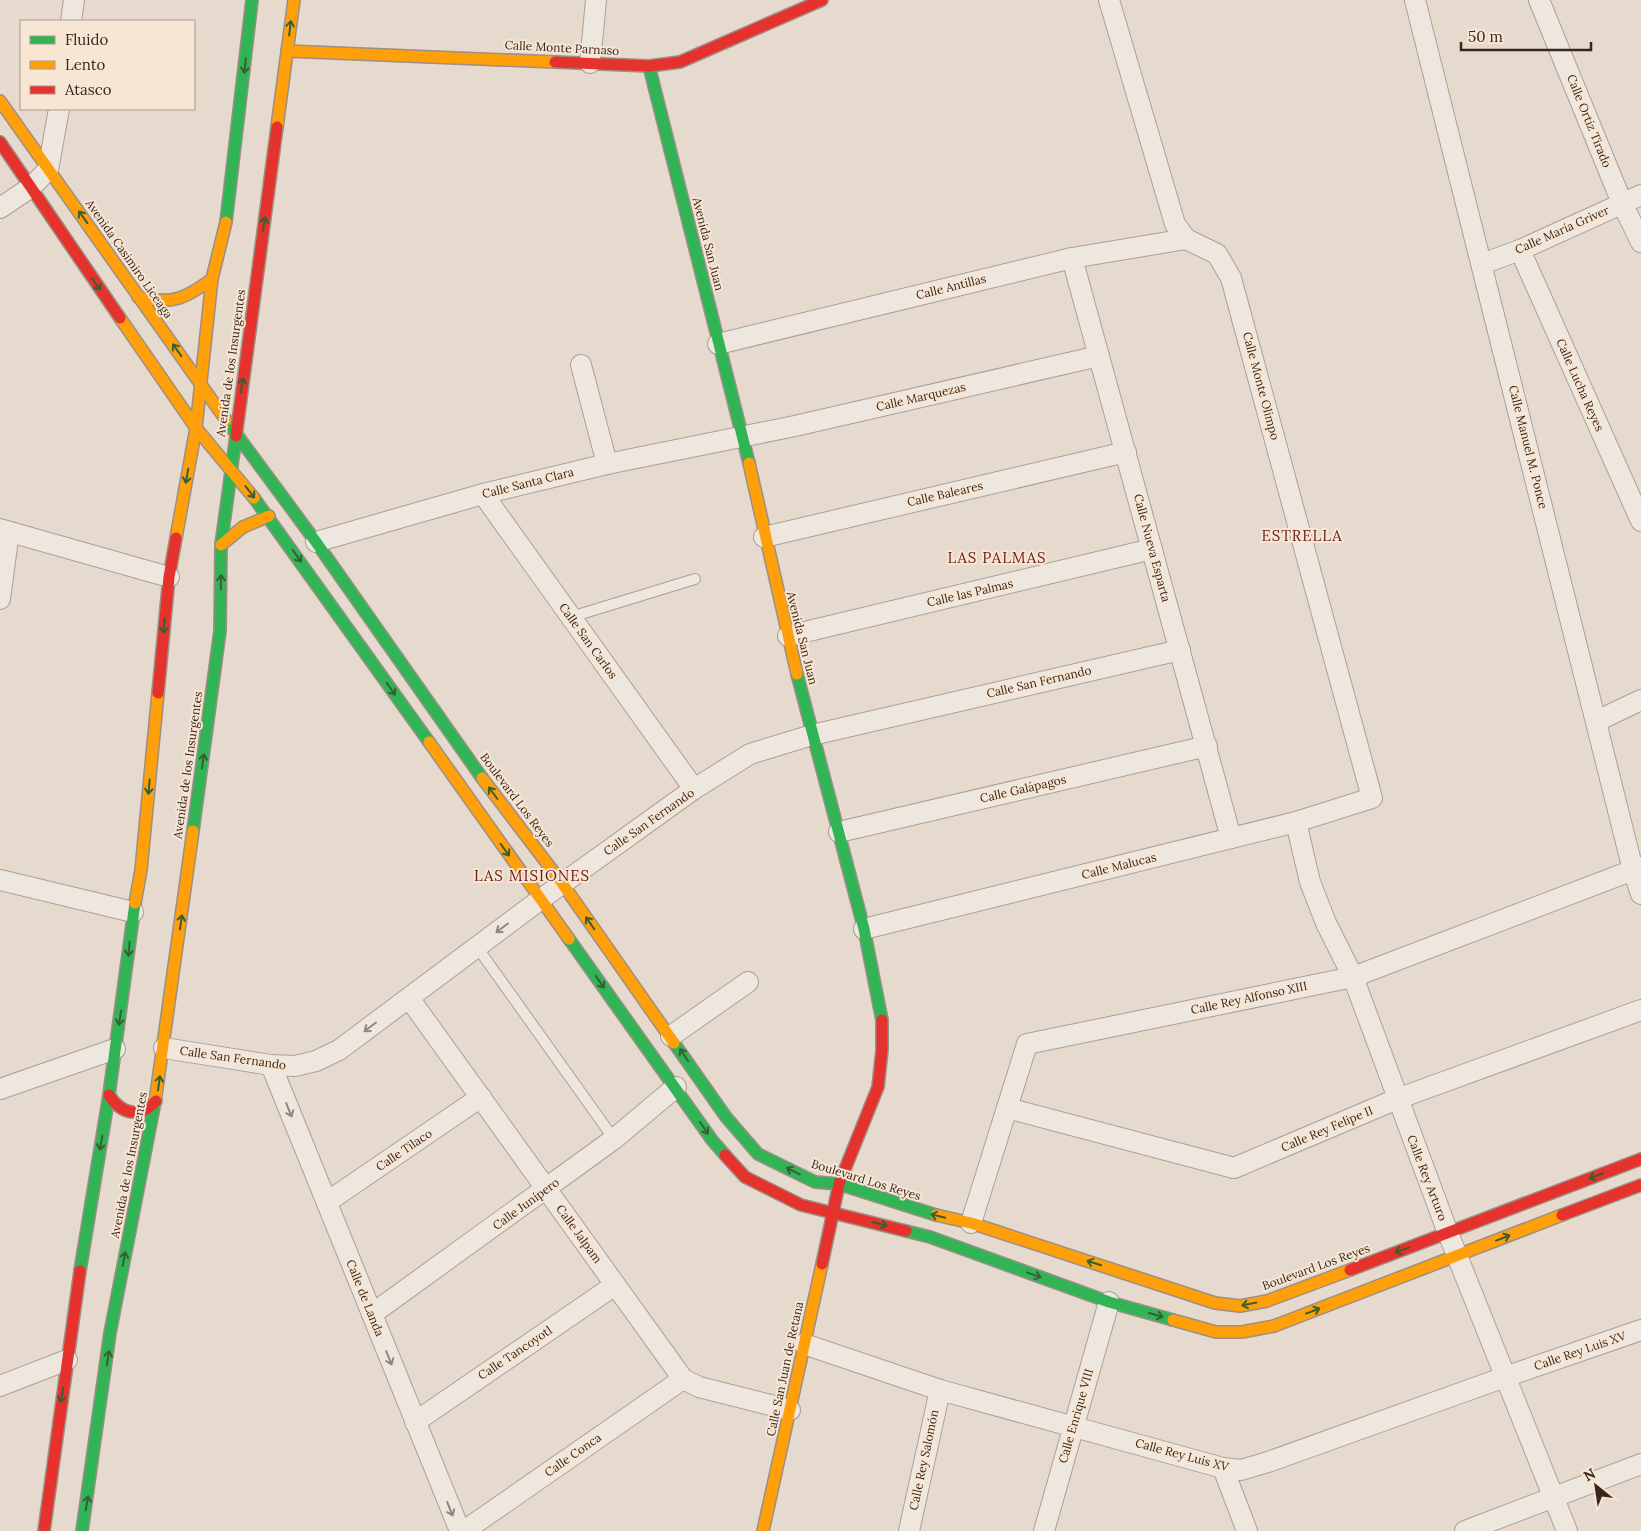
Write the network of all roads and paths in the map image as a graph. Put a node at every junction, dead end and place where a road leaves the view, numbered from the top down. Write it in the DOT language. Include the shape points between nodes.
graph roads {
  1 [pos="74,0"];
  2 [pos="252,0"];
  3 [pos="294,0"];
  4 [pos="596,0"];
  5 [pos="821,0"];
  6 [pos="1110,0"];
  7 [pos="1415,0"];
  8 [pos="1539,0"];
  9 [pos="71,20"];
  10 [pos="287,51"];
  11 [pos="590,63"];
  12 [pos="650,66"];
  13 [pos="0,100"];
  14 [pos="59,110"];
  15 [pos="0,142"];
  16 [pos="48,170"];
  17 [pos="30,188"];
  18 [pos="1641,195"];
  19 [pos="1622,203"];
  20 [pos="0,208"];
  21 [pos="1186,239"];
  22 [pos="1641,242"];
  23 [pos="1520,250"];
  24 [pos="1072,258"];
  25 [pos="1482,264"];
  26 [pos="212,279"];
  27 [pos="138,297"];
  28 [pos="718,344"];
  29 [pos="1099,356"];
  30 [pos="582,365"];
  31 [pos="200,383"];
  32 [pos="196,428"];
  33 [pos="235,433"];
  34 [pos="743,437"];
  35 [pos="1126,452"];
  36 [pos="607,464"];
  37 [pos="231,468"];
  38 [pos="483,494"];
  39 [pos="269,516"];
  40 [pos="1641,521"];
  41 [pos="4,530"];
  42 [pos="764,537"];
  43 [pos="316,542"];
  44 [pos="221,545"];
  45 [pos="1152,549"];
  46 [pos="169,577"];
  47 [pos="695,579"];
  48 [pos="0,599"];
  49 [pos="571,616"];
  50 [pos="788,636"];
  51 [pos="1180,650"];
  52 [pos="392,652"];
  53 [pos="373,664"];
  54 [pos="1641,700"];
  55 [pos="1597,721"];
  56 [pos="812,735"];
  57 [pos="1207,746"];
  58 [pos="694,789"];
  59 [pos="1372,798"];
  60 [pos="1296,822"];
  61 [pos="839,832"];
  62 [pos="1231,838"];
  63 [pos="1637,869"];
  64 [pos="0,880"];
  65 [pos="562,883"];
  66 [pos="1641,894"];
  67 [pos="541,899"];
  68 [pos="133,912"];
  69 [pos="864,929"];
  70 [pos="476,947"];
  71 [pos="1353,977"];
  72 [pos="748,982"];
  73 [pos="409,998"];
  74 [pos="1641,1010"];
  75 [pos="671,1036"];
  76 [pos="164,1048"];
  77 [pos="115,1049"];
  78 [pos="271,1065"];
  79 [pos="676,1088"];
  80 [pos="0,1089"];
  81 [pos="109,1095"];
  82 [pos="481,1097"];
  83 [pos="1398,1099"];
  84 [pos="156,1101"];
  85 [pos="1007,1108"];
  86 [pos="614,1139"];
  87 [pos="1641,1159"];
  88 [pos="839,1184"];
  89 [pos="1641,1185"];
  90 [pos="547,1189"];
  91 [pos="327,1202"];
  92 [pos="833,1212"];
  93 [pos="971,1222"];
  94 [pos="1448,1234"];
  95 [pos="1458,1256"];
  96 [pos="615,1285"];
  97 [pos="104,1302"];
  98 [pos="1109,1302"];
  99 [pos="85,1303"];
  100 [pos="115,1307"];
  101 [pos="73,1312"];
  102 [pos="372,1314"];
  103 [pos="1641,1330"];
  104 [pos="804,1344"];
  105 [pos="67,1360"];
  106 [pos="1505,1377"];
  107 [pos="682,1379"];
  108 [pos="0,1386"];
  109 [pos="940,1390"];
  110 [pos="790,1410"];
  111 [pos="415,1422"];
  112 [pos="1074,1425"];
  113 [pos="1641,1464"];
  114 [pos="1223,1468"];
  115 [pos="1553,1498"];
  116 [pos="44,1531"];
  117 [pos="82,1531"];
  118 [pos="460,1531"];
  119 [pos="464,1531"];
  120 [pos="763,1531"];
  121 [pos="909,1531"];
  122 [pos="1044,1531"];
  123 [pos="1247,1531"];
  124 [pos="1465,1531"];
  125 [pos="1567,1531"];
  1 -- 9 [label="street"];
  2 -- 26 [label="main road, one-way" via="229,212"];
  10 -- 3 [label="main road, Avenida de los Insurgentes, one-way"];
  4 -- 11 [label="street"];
  5 -- 12 [label="main road, Calle Monte Parnaso" via="680,62"];
  6 -- 21 [label="street" via="1175,224"];
  7 -- 25 [label="street, Calle Manuel M. Ponce"];
  8 -- 19 [label="street, Calle Ortiz Tirado"];
  10 -- 11 [label="main road, Calle Monte Parnaso"];
  33 -- 10 [label="main road, Avenida de los Insurgentes, one-way"];
  11 -- 12 [label="main road, Calle Monte Parnaso"];
  12 -- 28 [label="main road, Avenida San Juan"];
  13 -- 16 [label="main road, Avenida Casimiro Liceaga"];
  14 -- 16 [label="street"];
  15 -- 17 [label="main road"];
  16 -- 17 [label="street"];
  27 -- 16 [label="main road, Avenida Casimiro Liceaga, one-way"];
  17 -- 20 [label="street"];
  17 -- 32 [label="main road, one-way"];
  18 -- 19 [label="street, Calle María Griver"];
  19 -- 22 [label="street, Calle Ortiz Tirado"];
  19 -- 23 [label="street, Calle María Griver"];
  21 -- 24 [label="street, Calle Antillas"];
  21 -- 59 [label="street, Calle Monte Olimpo" via="1217,254 1231,278"];
  23 -- 25 [label="street, Calle María Griver"];
  23 -- 40 [label="street, Calle Lucha Reyes"];
  24 -- 28 [label="street, Calle Antillas"];
  24 -- 29 [label="street, Calle Nueva Esparta"];
  25 -- 55 [label="street, Calle Manuel M. Ponce"];
  26 -- 27 [label="main road" via="179,301 159,303"];
  26 -- 31 [label="main road"];
  31 -- 27 [label="main road, Avenida Casimiro Liceaga, one-way"];
  28 -- 34 [label="main road, Avenida San Juan"];
  29 -- 34 [label="street, Calle Marquezas"];
  29 -- 35 [label="street, Calle Nueva Esparta"];
  30 -- 36 [label="street"];
  31 -- 32 [label="main road"];
  31 -- 33 [label="main road, Avenida Casimiro Liceaga"];
  32 -- 37 [label="main road"];
  32 -- 46 [label="main road, one-way"];
  33 -- 37 [label="main road, Avenida de los Insurgentes"];
  33 -- 43 [label="main road, Boulevard Los Reyes"];
  34 -- 36 [label="street, Calle Santa Clara"];
  34 -- 42 [label="main road, Avenida San Juan"];
  35 -- 42 [label="street, Calle Baleares"];
  35 -- 45 [label="street, Calle Nueva Esparta"];
  36 -- 38 [label="street, Calle Santa Clara"];
  37 -- 39 [label="main road, one-way"];
  37 -- 44 [label="main road, Avenida de los Insurgentes"];
  38 -- 43 [label="street, Calle Santa Clara"];
  38 -- 49 [label="street, Calle San Carlos"];
  39 -- 44 [label="main road" via="244,527"];
  39 -- 53 [label="main road, one-way"];
  41 -- 46 [label="street"];
  41 -- 48 [label="street"];
  42 -- 50 [label="main road, Avenida San Juan"];
  43 -- 52 [label="main road, Boulevard Los Reyes"];
  76 -- 44 [label="main road, Avenida de los Insurgentes, one-way" via="220,631"];
  45 -- 50 [label="street, Calle las Palmas"];
  45 -- 51 [label="street, Calle Nueva Esparta"];
  46 -- 68 [label="main road, one-way" via="141,870"];
  47 -- 49 [label="lane"];
  49 -- 58 [label="street, Calle San Carlos"];
  50 -- 56 [label="main road, Avenida San Juan"];
  51 -- 56 [label="street, Calle San Fernando"];
  51 -- 57 [label="street, Calle Nueva Esparta"];
  52 -- 53 [label="main road"];
  65 -- 52 [label="main road, Boulevard Los Reyes, one-way"];
  53 -- 67 [label="main road, one-way"];
  54 -- 55 [label="street"];
  55 -- 63 [label="street, Calle Manuel M. Ponce"];
  56 -- 58 [label="street, Calle San Fernando" via="750,754"];
  56 -- 61 [label="main road, Avenida San Juan"];
  57 -- 61 [label="street, Calle Galápagos"];
  57 -- 62 [label="street, Calle Nueva Esparta"];
  58 -- 65 [label="street, Calle San Fernando"];
  59 -- 60 [label="street, Calle Malucas"];
  60 -- 62 [label="street, Calle Malucas"];
  60 -- 71 [label="street, Calle Rey Arturo" via="1310,882"];
  61 -- 69 [label="main road, Avenida San Juan"];
  62 -- 69 [label="street, Calle Malucas"];
  63 -- 66 [label="street, Calle Manuel M. Ponce"];
  63 -- 71 [label="street, Calle Rey Alfonso XIII"];
  64 -- 68 [label="street"];
  65 -- 67 [label="street, Calle San Fernando"];
  75 -- 65 [label="main road, Boulevard Los Reyes, one-way"];
  67 -- 70 [label="street, Calle San Fernando, one-way"];
  67 -- 79 [label="main road, one-way"];
  68 -- 77 [label="main road, one-way" via="128,970"];
  69 -- 88 [label="main road, Avenida San Juan" via="882,1013 880,1069 878,1088"];
  70 -- 73 [label="street, Calle San Fernando"];
  70 -- 86 [label="lane"];
  71 -- 83 [label="street, Calle Rey Arturo"];
  71 -- 85 [label="street, Calle Rey Alfonso XIII" via="1027,1044"];
  72 -- 75 [label="street"];
  73 -- 78 [label="street, Calle San Fernando, one-way" via="331,1054 295,1066"];
  73 -- 82 [label="street, Calle Jalpam"];
  74 -- 83 [label="street, Calle Rey Felipe II"];
  88 -- 75 [label="main road, Boulevard Los Reyes, one-way" via="815,1182 758,1154 726,1117"];
  76 -- 78 [label="street, Calle San Fernando"];
  84 -- 76 [label="main road, Avenida de los Insurgentes, one-way"];
  77 -- 80 [label="street"];
  77 -- 81 [label="main road"];
  78 -- 91 [label="street, Calle de Landa, one-way"];
  79 -- 86 [label="street, Calle Junípero"];
  79 -- 92 [label="main road, one-way" via="712,1140 745,1177 801,1205"];
  81 -- 84 [label="main road" via="118,1108 133,1114 147,1110"];
  81 -- 101 [label="main road, one-way"];
  82 -- 90 [label="street, Calle Jalpam"];
  82 -- 91 [label="street, Calle Tilaco"];
  83 -- 85 [label="street, Calle Rey Felipe II" via="1234,1168"];
  83 -- 94 [label="street, Calle Rey Arturo"];
  100 -- 84 [label="main road, Avenida de los Insurgentes, one-way"];
  85 -- 93 [label="street, Calle Rey Alfonso XIII"];
  86 -- 90 [label="street, Calle Junípero"];
  87 -- 94 [label="main road, Boulevard Los Reyes, one-way"];
  88 -- 92 [label="main road, Avenida San Juan"];
  93 -- 88 [label="main road, Boulevard Los Reyes, one-way" via="934,1215"];
  95 -- 89 [label="main road, one-way"];
  90 -- 96 [label="street, Calle Jalpam"];
  90 -- 102 [label="street, Calle Junípero"];
  91 -- 102 [label="street, Calle de Landa"];
  92 -- 98 [label="main road, one-way" via="930,1237"];
  92 -- 104 [label="main road, Calle San Juan de Retana"];
  94 -- 93 [label="main road, Boulevard Los Reyes, one-way" via="1267,1301 1240,1306 1215,1303"];
  94 -- 95 [label="street, Calle Rey Arturo"];
  98 -- 95 [label="main road, one-way" via="1216,1332 1242,1332 1274,1326"];
  95 -- 106 [label="street, Calle Rey Arturo"];
  96 -- 107 [label="street, Calle Jalpam"];
  96 -- 111 [label="street, Calle Tancoyotl"];
  97 -- 100 [label="main road"];
  98 -- 112 [label="street, Calle Enrique VIII"];
  99 -- 101 [label="main road"];
  117 -- 100 [label="main road, Avenida de los Insurgentes, one-way"];
  101 -- 105 [label="main road"];
  102 -- 111 [label="street, Calle de Landa, one-way"];
  103 -- 106 [label="street, Calle Rey Luis XV"];
  104 -- 109 [label="street, Calle Rey Luis XV"];
  104 -- 110 [label="main road, Calle San Juan de Retana"];
  105 -- 108 [label="street"];
  105 -- 116 [label="main road, one-way"];
  106 -- 114 [label="street, Calle Rey Luis XV" via="1268,1462 1241,1470"];
  106 -- 115 [label="street, Calle Rey Arturo"];
  107 -- 110 [label="street" via="699,1387"];
  107 -- 119 [label="street, Calle Conca"];
  109 -- 112 [label="street, Calle Rey Luis XV"];
  109 -- 121 [label="street, Calle Rey Salomón"];
  110 -- 120 [label="main road, Calle San Juan de Retana"];
  111 -- 118 [label="street, Calle de Landa, one-way"];
  112 -- 114 [label="street, Calle Rey Luis XV"];
  112 -- 122 [label="street, Calle Enrique VIII"];
  113 -- 115 [label="street"];
  114 -- 123 [label="street"];
  115 -- 124 [label="street"];
  115 -- 125 [label="street, Calle Rey Arturo"];
}
